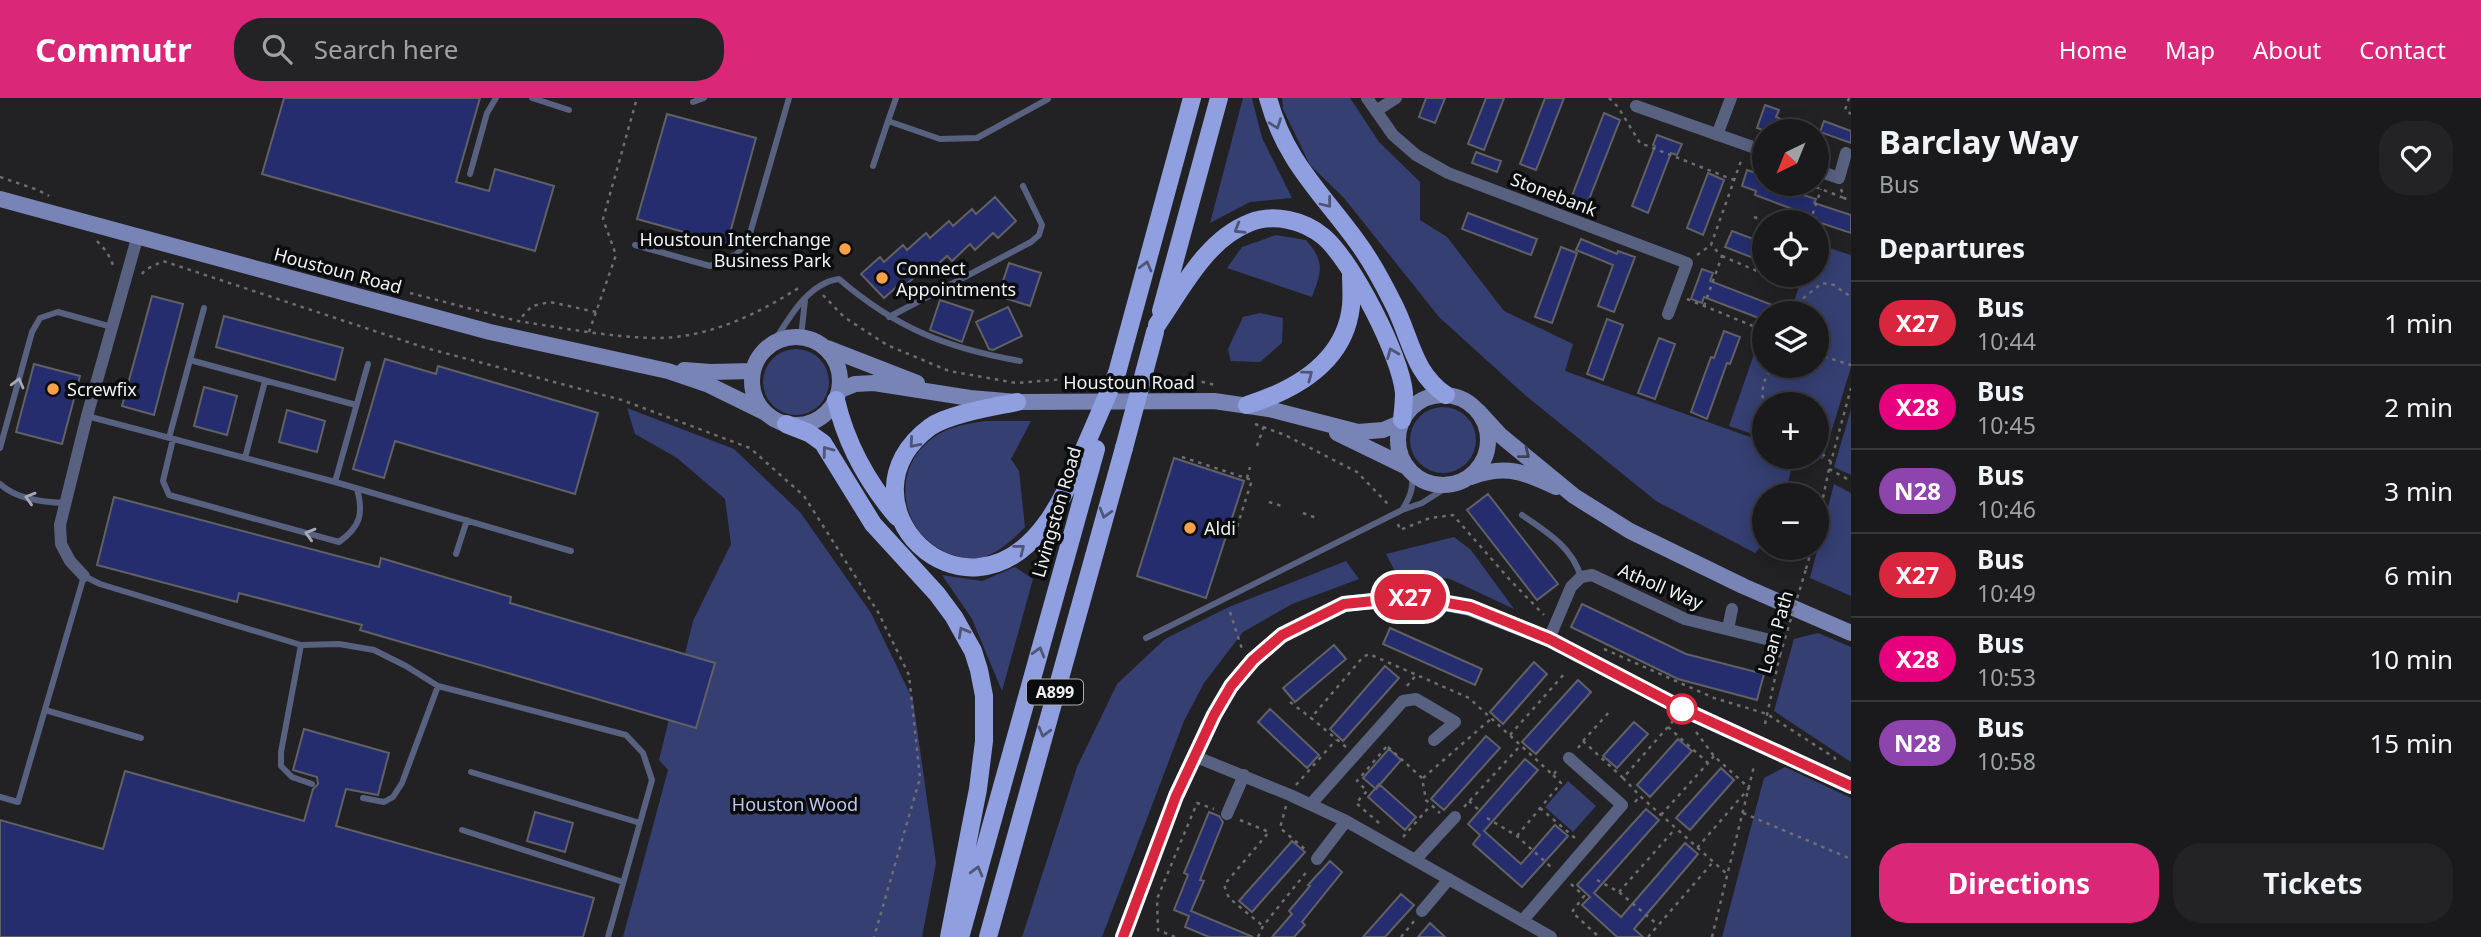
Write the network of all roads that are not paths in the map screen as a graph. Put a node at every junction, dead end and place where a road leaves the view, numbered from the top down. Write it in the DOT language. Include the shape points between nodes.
graph roads {
  1 [pos="496,98"];
  2 [pos="532,98"];
  3 [pos="704,98"];
  4 [pos="789,98"];
  5 [pos="896,98"];
  6 [pos="1192,98"];
  7 [pos="1219,98"];
  8 [pos="1268,98"];
  9 [pos="1367,98"];
  10 [pos="1396,98"];
  11 [pos="1731,98"];
  12 [pos="1048,99"];
  13 [pos="694,102"];
  14 [pos="1636,106"];
  15 [pos="569,110"];
  16 [pos="1376,111"];
  17 [pos="888,121"];
  18 [pos="1717,135"];
  19 [pos="1752,147"];
  20 [pos="1846,153"];
  21 [pos="873,166"];
  22 [pos="470,174"];
  23 [pos="1829,175"];
  24 [pos="1023,186"];
  25 [pos="0,199"];
  26 [pos="138,235"];
  27 [pos="635,245"];
  28 [pos="1351,274"];
  29 [pos="805,298"];
  30 [pos="204,308"];
  31 [pos="1668,314"];
  32 [pos="889,317"];
  33 [pos="113,327"];
  34 [pos="1156,328"];
  35 [pos="801,337"];
  36 [pos="774,342"];
  37 [pos="825,347"];
  38 [pos="190,360"];
  39 [pos="1020,361"];
  40 [pos="368,365"];
  41 [pos="668,371"];
  42 [pos="752,371"];
  43 [pos="265,381"];
  44 [pos="940,393"];
  45 [pos="838,395"];
  46 [pos="1446,395"];
  47 [pos="1017,402"];
  48 [pos="356,405"];
  49 [pos="1478,411"];
  50 [pos="764,412"];
  51 [pos="1247,413"];
  52 [pos="87,416"];
  53 [pos="1402,421"];
  54 [pos="1316,422"];
  55 [pos="786,424"];
  56 [pos="171,439"];
  57 [pos="0,448"];
  58 [pos="1090,449"];
  59 [pos="245,458"];
  60 [pos="1409,469"];
  61 [pos="335,482"];
  62 [pos="1458,482"];
  63 [pos="1,486"];
  64 [pos="357,489"];
  65 [pos="1574,496"];
  66 [pos="64,503"];
  67 [pos="1402,510"];
  68 [pos="1522,515"];
  69 [pos="467,520"];
  70 [pos="902,523"];
  71 [pos="570,551"];
  72 [pos="456,554"];
  73 [pos="84,576"];
  74 [pos="1581,577"];
  75 [pos="1732,610"];
  76 [pos="1728,629"];
  77 [pos="1851,633"];
  78 [pos="1146,638"];
  79 [pos="1549,639"];
  80 [pos="1766,639"];
  81 [pos="301,645"];
  82 [pos="438,686"];
  83 [pos="45,710"];
  84 [pos="141,738"];
  85 [pos="1434,740"];
  86 [pos="1194,756"];
  87 [pos="1569,758"];
  88 [pos="471,772"];
  89 [pos="1244,775"];
  90 [pos="312,783"];
  91 [pos="1851,786"];
  92 [pos="0,797"];
  93 [pos="363,798"];
  94 [pos="1311,804"];
  95 [pos="1227,814"];
  96 [pos="1453,820"];
  97 [pos="1346,821"];
  98 [pos="640,823"];
  99 [pos="462,830"];
  100 [pos="1317,859"];
  101 [pos="1416,859"];
  102 [pos="1449,879"];
  103 [pos="623,882"];
  104 [pos="1422,911"];
  105 [pos="1523,920"];
  106 [pos="608,937"];
  107 [pos="949,937"];
  108 [pos="960,937"];
  109 [pos="988,937"];
  110 [pos="1123,937"];
  111 [pos="1551,937"];
  1 -- 22 [label="lane" via="487,113"];
  2 -- 15 [label="lane"];
  3 -- 13 [label="lane"];
  4 -- 27 [label="lane" via="749,237 737,254 710,266"];
  5 -- 17 [label="lane"];
  58 -- 6 [label="main road, one-way, bridge" via="1128,332"];
  7 -- 34 [label="main road, A899"];
  8 -- 46 [label="main road, one-way" via="1286,148 1359,244 1398,312 1420,369"];
  9 -- 16 [label="street, Stonebank"];
  10 -- 16 [label="street"];
  11 -- 18 [label="street"];
  12 -- 17 [label="lane" via="977,138 940,139"];
  14 -- 18 [label="street"];
  16 -- 31 [label="street, Stonebank" via="1393,135 1416,155 1448,173 1687,263"];
  17 -- 21 [label="lane"];
  18 -- 19 [label="street"];
  20 -- 23 [label="street" via="1839,178"];
  24 -- 32 [label="lane" via="1042,225 1031,243"];
  25 -- 26 [label="street, Houstoun Road"];
  26 -- 33 [label="street"];
  26 -- 41 [label="street, Houstoun Road" via="490,332"];
  28 -- 34 [label="main road, one-way" via="1337,249 1308,226 1260,220 1234,231 1202,259"];
  51 -- 28 [label="main road, one-way" via="1309,376 1331,356 1351,308"];
  53 -- 28 [label="main road, one-way" via="1404,392 1399,370 1379,321"];
  29 -- 32 [label="lane" via="839,279"];
  29 -- 35 [label="lane"];
  29 -- 36 [label="lane"];
  30 -- 38 [label="lane"];
  32 -- 39 [label="lane" via="959,348"];
  33 -- 52 [label="street"];
  57 -- 33 [label="lane, one-way" via="32,331 40,318 58,312"];
  34 -- 109 [label="main road, A899, one-way, bridge"];
  35 -- 36 [label="street"];
  35 -- 37 [label="street"];
  36 -- 42 [label="street" via="760,354"];
  37 -- 44 [label="street, Houstoun Road"];
  37 -- 45 [label="street" via="838,367"];
  38 -- 43 [label="lane"];
  38 -- 56 [label="lane"];
  40 -- 48 [label="lane"];
  41 -- 42 [label="street, Houstoun Road"];
  41 -- 50 [label="street, Houstoun Road"];
  42 -- 50 [label="street" via="753,393"];
  43 -- 48 [label="lane"];
  43 -- 59 [label="lane"];
  44 -- 45 [label="street, Houstoun Road" via="874,383 855,384"];
  44 -- 47 [label="street, Houstoun Road"];
  45 -- 55 [label="street" via="821,418"];
  45 -- 70 [label="main road" via="846,436 867,476"];
  46 -- 49 [label="street" via="1469,402"];
  46 -- 53 [label="street" via="1420,401"];
  47 -- 51 [label="street, Houstoun Road" via="1189,400"];
  47 -- 70 [label="main road, one-way" via="933,425 916,439 903,455 896,480 894,499"];
  48 -- 61 [label="lane"];
  49 -- 62 [label="street" via="1488,435 1487,448 1475,471"];
  49 -- 65 [label="street, one-way"];
  50 -- 55 [label="street"];
  51 -- 54 [label="street, Houstoun Road"];
  52 -- 56 [label="lane"];
  52 -- 66 [label="street"];
  53 -- 54 [label="street, Houstoun Road" via="1383,430 1358,432"];
  53 -- 60 [label="street" via="1398,445"];
  54 -- 60 [label="street, Houstoun Road"];
  107 -- 55 [label="main road, one-way" via="984,741 979,670 954,617 873,524 823,443"];
  56 -- 59 [label="lane"];
  64 -- 56 [label="lane, one-way" via="362,506 353,532 339,542 169,495 163,481"];
  70 -- 58 [label="main road, one-way" via="932,557 960,567 992,565 1021,549 1045,526"];
  108 -- 58 [label="main road, Livingston Road / A899, one-way"];
  59 -- 61 [label="lane"];
  60 -- 62 [label="street" via="1422,480 1437,484"];
  60 -- 67 [label="lane" via="1412,490"];
  61 -- 64 [label="lane"];
  62 -- 65 [label="street" via="1484,472 1509,470"];
  62 -- 67 [label="lane"];
  66 -- 63 [label="lane, one-way" via="43,502"];
  64 -- 69 [label="lane"];
  65 -- 77 [label="street" via="1630,531"];
  66 -- 73 [label="street" via="61,544"];
  67 -- 78 [label="lane"];
  68 -- 74 [label="lane" via="1556,539"];
  69 -- 71 [label="lane"];
  69 -- 72 [label="lane"];
  73 -- 81 [label="lane"];
  73 -- 83 [label="lane"];
  74 -- 76 [label="street, Atholl Way" via="1592,575 1685,619"];
  74 -- 79 [label="street" via="1571,587"];
  75 -- 76 [label="street"];
  76 -- 80 [label="street, Atholl Way"];
  79 -- 86 [label="street" via="1470,607 1413,597 1344,604 1282,635 1253,660 1222,701"];
  79 -- 91 [label="street" via="1686,716"];
  81 -- 82 [label="lane" via="339,644 374,650"];
  81 -- 90 [label="lane" via="281,766 292,777"];
  82 -- 93 [label="lane" via="393,797 384,802"];
  82 -- 98 [label="lane" via="626,735 643,753 652,780"];
  83 -- 84 [label="lane"];
  83 -- 92 [label="lane" via="18,802"];
  85 -- 94 [label="street" via="1455,722 1416,699 1403,701"];
  86 -- 89 [label="street"];
  86 -- 110 [label="street"];
  87 -- 105 [label="street" via="1622,805"];
  88 -- 98 [label="lane"];
  89 -- 94 [label="street"];
  89 -- 95 [label="street"];
  94 -- 97 [label="street"];
  96 -- 101 [label="street"];
  97 -- 100 [label="street"];
  97 -- 101 [label="street"];
  98 -- 103 [label="lane"];
  99 -- 103 [label="lane"];
  101 -- 102 [label="street"];
  102 -- 104 [label="street"];
  102 -- 105 [label="street"];
  103 -- 106 [label="lane"];
  105 -- 111 [label="street"];
}
